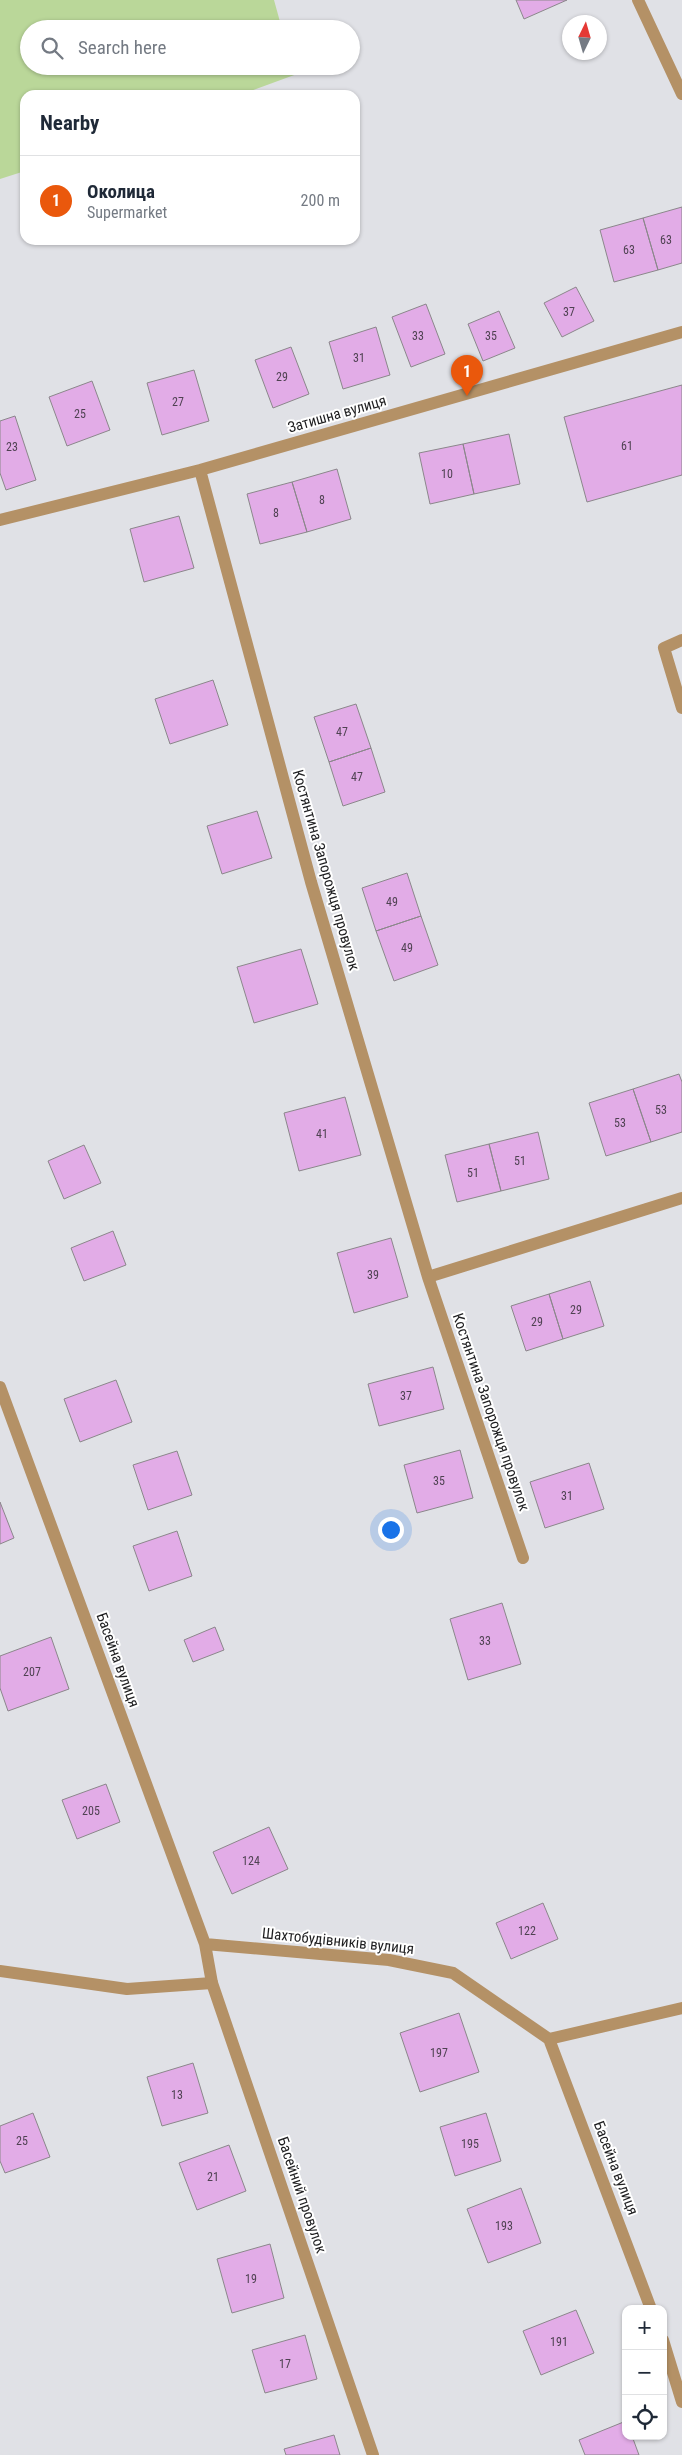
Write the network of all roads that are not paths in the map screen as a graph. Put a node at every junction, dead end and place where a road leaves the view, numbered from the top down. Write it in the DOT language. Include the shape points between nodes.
graph roads {
  1 [pos="638,0"];
  2 [pos="676,65"];
  3 [pos="682,94"];
  4 [pos="682,332"];
  5 [pos="200,470"];
  6 [pos="0,520"];
  7 [pos="682,640"];
  8 [pos="682,708"];
  9 [pos="682,1198"];
  10 [pos="428,1277"];
  11 [pos="0,1387"];
  12 [pos="523,1558"];
  13 [pos="205,1944"];
  14 [pos="0,1971"];
  15 [pos="212,1983"];
  16 [pos="682,2008"];
  17 [pos="549,2039"];
  18 [pos="649,2305"];
  19 [pos="666,2350"];
  20 [pos="682,2402"];
  21 [pos="374,2455"];
  1 -- 2 [label="street"];
  2 -- 3 [label="street"];
  4 -- 5 [label="street, Затишна вулиця"];
  5 -- 6 [label="street, Затишна вулиця"];
  5 -- 10 [label="street, Костянтина Запорожця провулок" via="311,882"];
  7 -- 8 [label="street" via="664,648"];
  9 -- 10 [label="street"];
  10 -- 12 [label="street, Костянтина Запорожця провулок"];
  11 -- 13 [label="street, Басейна вулиця"];
  13 -- 15 [label="street, Басейний провулок"];
  13 -- 17 [label="street, Шахтобудівників вулиця" via="389,1960 453,1973"];
  14 -- 15 [label="street" via="127,1989"];
  15 -- 21 [label="street, Басейний провулок"];
  16 -- 17 [label="street"];
  17 -- 18 [label="street, Басейна вулиця"];
  19 -- 20 [label="street"];
}
